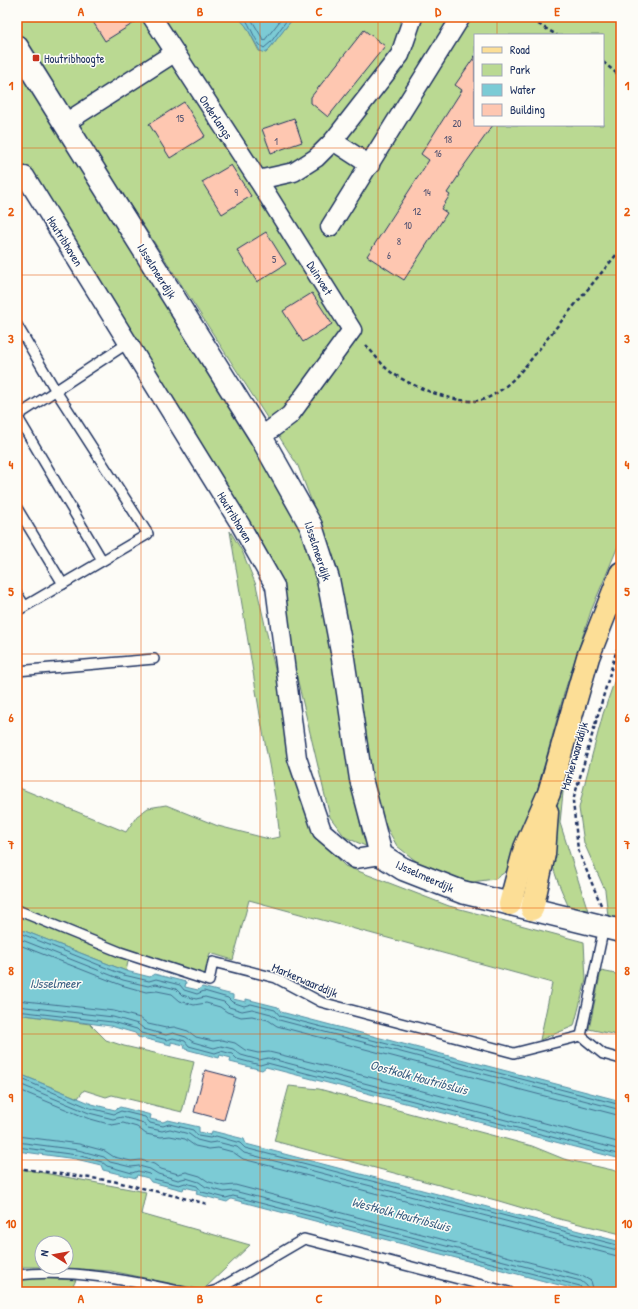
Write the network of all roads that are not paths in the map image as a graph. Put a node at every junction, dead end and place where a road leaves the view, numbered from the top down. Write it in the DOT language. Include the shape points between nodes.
graph roads {
  1 [pos="152,17"];
  2 [pos="413,17"];
  3 [pos="461,17"];
  4 [pos="17,47"];
  5 [pos="174,53"];
  6 [pos="65,123"];
  7 [pos="333,141"];
  8 [pos="370,165"];
  9 [pos="25,176"];
  10 [pos="258,180"];
  11 [pos="330,227"];
  12 [pos="17,325"];
  13 [pos="128,343"];
  14 [pos="56,391"];
  15 [pos="261,437"];
  16 [pos="17,508"];
  17 [pos="102,560"];
  18 [pos="621,573"];
  19 [pos="63,584"];
  20 [pos="17,594"];
  21 [pos="21,609"];
  22 [pos="154,659"];
  23 [pos="17,671"];
  24 [pos="549,793"];
  25 [pos="381,854"];
  26 [pos="510,904"];
  27 [pos="532,909"];
  28 [pos="17,910"];
  29 [pos="613,929"];
  30 [pos="581,1036"];
  31 [pos="621,1058"];
  32 [pos="17,1275"];
  33 [pos="183,1292"];
  34 [pos="210,1292"];
  35 [pos="509,1292"];
  1 -- 5 [label="street, Onderlangs"];
  2 -- 7 [label="street" via="400,55"];
  3 -- 8 [label="street"];
  4 -- 6 [label="street, IJsselmeerdijk"];
  5 -- 6 [label="street"];
  5 -- 10 [label="street, Onderlangs"];
  6 -- 15 [label="street, IJsselmeerdijk"];
  7 -- 8 [label="street"];
  7 -- 10 [label="street" via="316,158 294,172"];
  8 -- 11 [label="street"];
  9 -- 13 [label="street, Houtribhaven"];
  10 -- 15 [label="street, Duinvoet" via="352,330 290,415"];
  12 -- 14 [label="lane"];
  13 -- 14 [label="lane"];
  13 -- 25 [label="street, Houtribhaven" via="240,524 275,586 297,758 322,831 354,859"];
  14 -- 17 [label="lane" via="17,416"];
  14 -- 17 [label="lane" via="148,534"];
  15 -- 25 [label="street, IJsselmeerdijk" via="311,526 328,579 361,779"];
  16 -- 19 [label="lane"];
  17 -- 19 [label="lane"];
  18 -- 24 [label="main road" via="588,658"];
  19 -- 21 [label="lane"];
  20 -- 21 [label="lane"];
  22 -- 23 [label="lane"];
  24 -- 26 [label="main road" via="525,848"];
  24 -- 27 [label="main road" via="544,854"];
  25 -- 26 [label="street, IJsselmeerdijk" via="403,870 462,892"];
  26 -- 27 [label="street, IJsselmeerdijk"];
  27 -- 29 [label="street, IJsselmeerdijk"];
  28 -- 30 [label="lane, Markerwaarddijk" via="120,952 209,980 213,962 276,978 321,1002 514,1053"];
  29 -- 30 [label="lane"];
  30 -- 31 [label="lane" via="602,1054"];
  32 -- 33 [label="lane" via="39,1273 123,1279"];
  34 -- 35 [label="lane" via="304,1239"];
}
